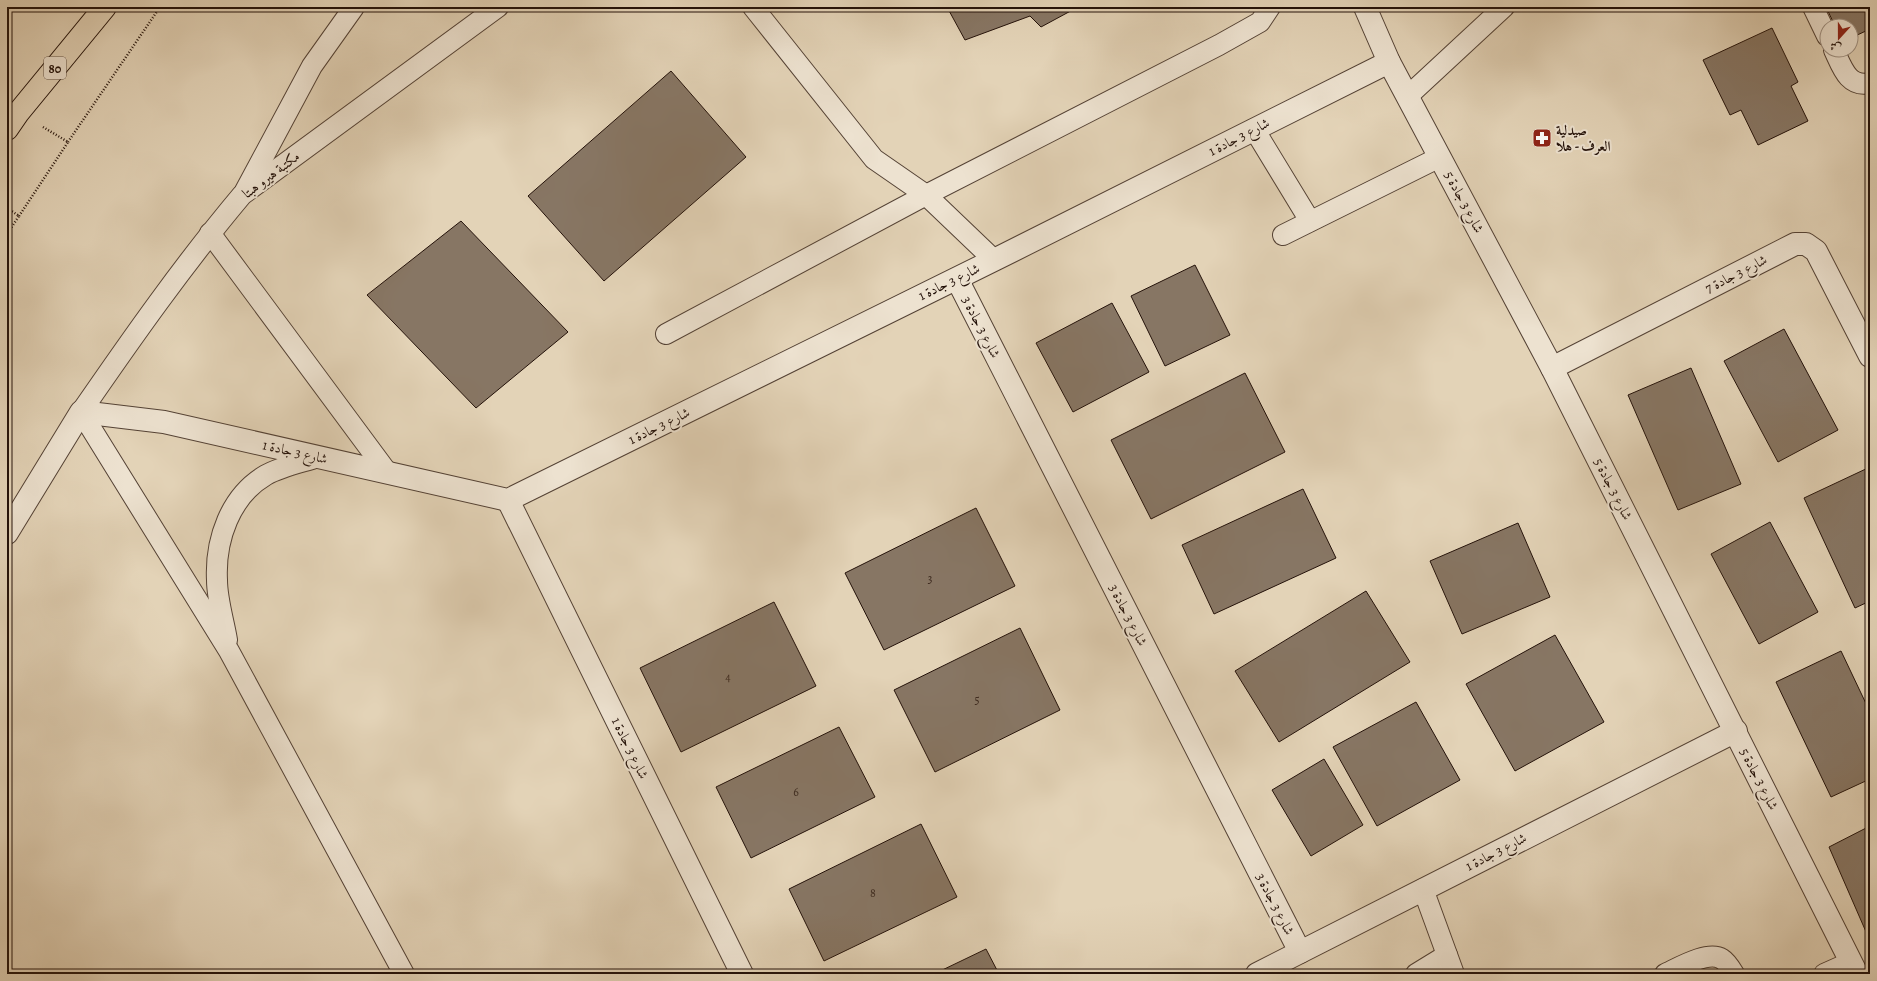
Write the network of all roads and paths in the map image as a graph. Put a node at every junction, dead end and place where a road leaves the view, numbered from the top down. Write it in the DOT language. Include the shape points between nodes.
graph roads {
  1 [pos="105,7"];
  2 [pos="160,7"];
  3 [pos="354,7"];
  4 [pos="498,7"];
  5 [pos="753,7"];
  6 [pos="1270,7"];
  7 [pos="1365,7"];
  8 [pos="1486,7"];
  9 [pos="1504,7"];
  10 [pos="1813,7"];
  11 [pos="1819,19"];
  12 [pos="1482,27"];
  13 [pos="1838,58"];
  14 [pos="1389,62"];
  15 [pos="1870,83"];
  16 [pos="1408,96"];
  17 [pos="11,120"];
  18 [pos="1254,129"];
  19 [pos="68,142"];
  20 [pos="1440,157"];
  21 [pos="242,195"];
  22 [pos="926,195"];
  23 [pos="7,208"];
  24 [pos="19,216"];
  25 [pos="1310,221"];
  26 [pos="210,233"];
  27 [pos="7,234"];
  28 [pos="1283,235"];
  29 [pos="994,260"];
  30 [pos="957,279"];
  31 [pos="666,334"];
  32 [pos="1870,356"];
  33 [pos="1552,368"];
  34 [pos="81,412"];
  35 [pos="318,457"];
  36 [pos="387,472"];
  37 [pos="508,500"];
  38 [pos="7,533"];
  39 [pos="229,651"];
  40 [pos="1736,731"];
  41 [pos="1423,889"];
  42 [pos="1300,952"];
  43 [pos="1447,955"];
  44 [pos="1854,968"];
  45 [pos="404,974"];
  46 [pos="742,974"];
  47 [pos="1257,974"];
  48 [pos="1416,974"];
  49 [pos="1454,974"];
  50 [pos="1665,974"];
  51 [pos="1734,974"];
  52 [pos="1824,974"];
  1 -- 17 [label="highway, 80"];
  2 -- 19 [label="path"];
  3 -- 21 [label="lane" via="312,66"];
  4 -- 21 [label="lane, مكتبة هيرو هبتا"];
  5 -- 22 [label="lane" via="874,159"];
  6 -- 22 [label="lane" via="1260,22 1219,46"];
  7 -- 14 [label="street, شارع 3 جادة 5"];
  8 -- 12 [label="lane"];
  9 -- 12 [label="lane"];
  10 -- 11 [label="lane"];
  12 -- 16 [label="lane"];
  13 -- 15 [label="lane" via="1852,81 1862,85"];
  14 -- 16 [label="street, شارع 3 جادة 5"];
  14 -- 18 [label="street, شارع 3 جادة 1"];
  16 -- 20 [label="street, شارع 3 جادة 5"];
  17 -- 19 [label="path"];
  18 -- 25 [label="lane"];
  18 -- 29 [label="street, شارع 3 جادة 1"];
  19 -- 24 [label="path"];
  20 -- 25 [label="lane"];
  20 -- 33 [label="street, شارع 3 جادة 5"];
  21 -- 26 [label="lane, مكتبة هيرو هبتا"];
  22 -- 29 [label="lane"];
  22 -- 31 [label="lane"];
  23 -- 24 [label="path"];
  24 -- 27 [label="path"];
  25 -- 28 [label="lane"];
  26 -- 34 [label="lane, مكتبة هيرو هبتا"];
  26 -- 36 [label="lane"];
  29 -- 30 [label="street, شارع 3 جادة 1"];
  30 -- 37 [label="street, شارع 3 جادة 1"];
  30 -- 42 [label="street, شارع 3 جادة 3"];
  32 -- 33 [label="street, شارع 3 جادة 7" via="1816,251 1806,244 1795,244"];
  33 -- 40 [label="street, شارع 3 جادة 5"];
  34 -- 35 [label="street, شارع 3 جادة 1" via="164,422"];
  34 -- 38 [label="street"];
  34 -- 39 [label="lane"];
  35 -- 36 [label="street, شارع 3 جادة 1"];
  35 -- 39 [label="lane" via="266,475 242,495 226,522 217,552 217,581"];
  36 -- 37 [label="street, شارع 3 جادة 1"];
  37 -- 46 [label="street, شارع 3 جادة 1"];
  39 -- 45 [label="lane"];
  40 -- 41 [label="street, شارع 3 جادة 1"];
  40 -- 44 [label="street, شارع 3 جادة 5"];
  41 -- 42 [label="street, شارع 3 جادة 1"];
  41 -- 43 [label="lane"];
  42 -- 47 [label="street, شارع 3 جادة 1"];
  43 -- 48 [label="lane"];
  43 -- 49 [label="lane"];
  44 -- 52 [label="lane"];
  50 -- 51 [label="lane" via="1703,957 1713,956 1722,958"];
}
